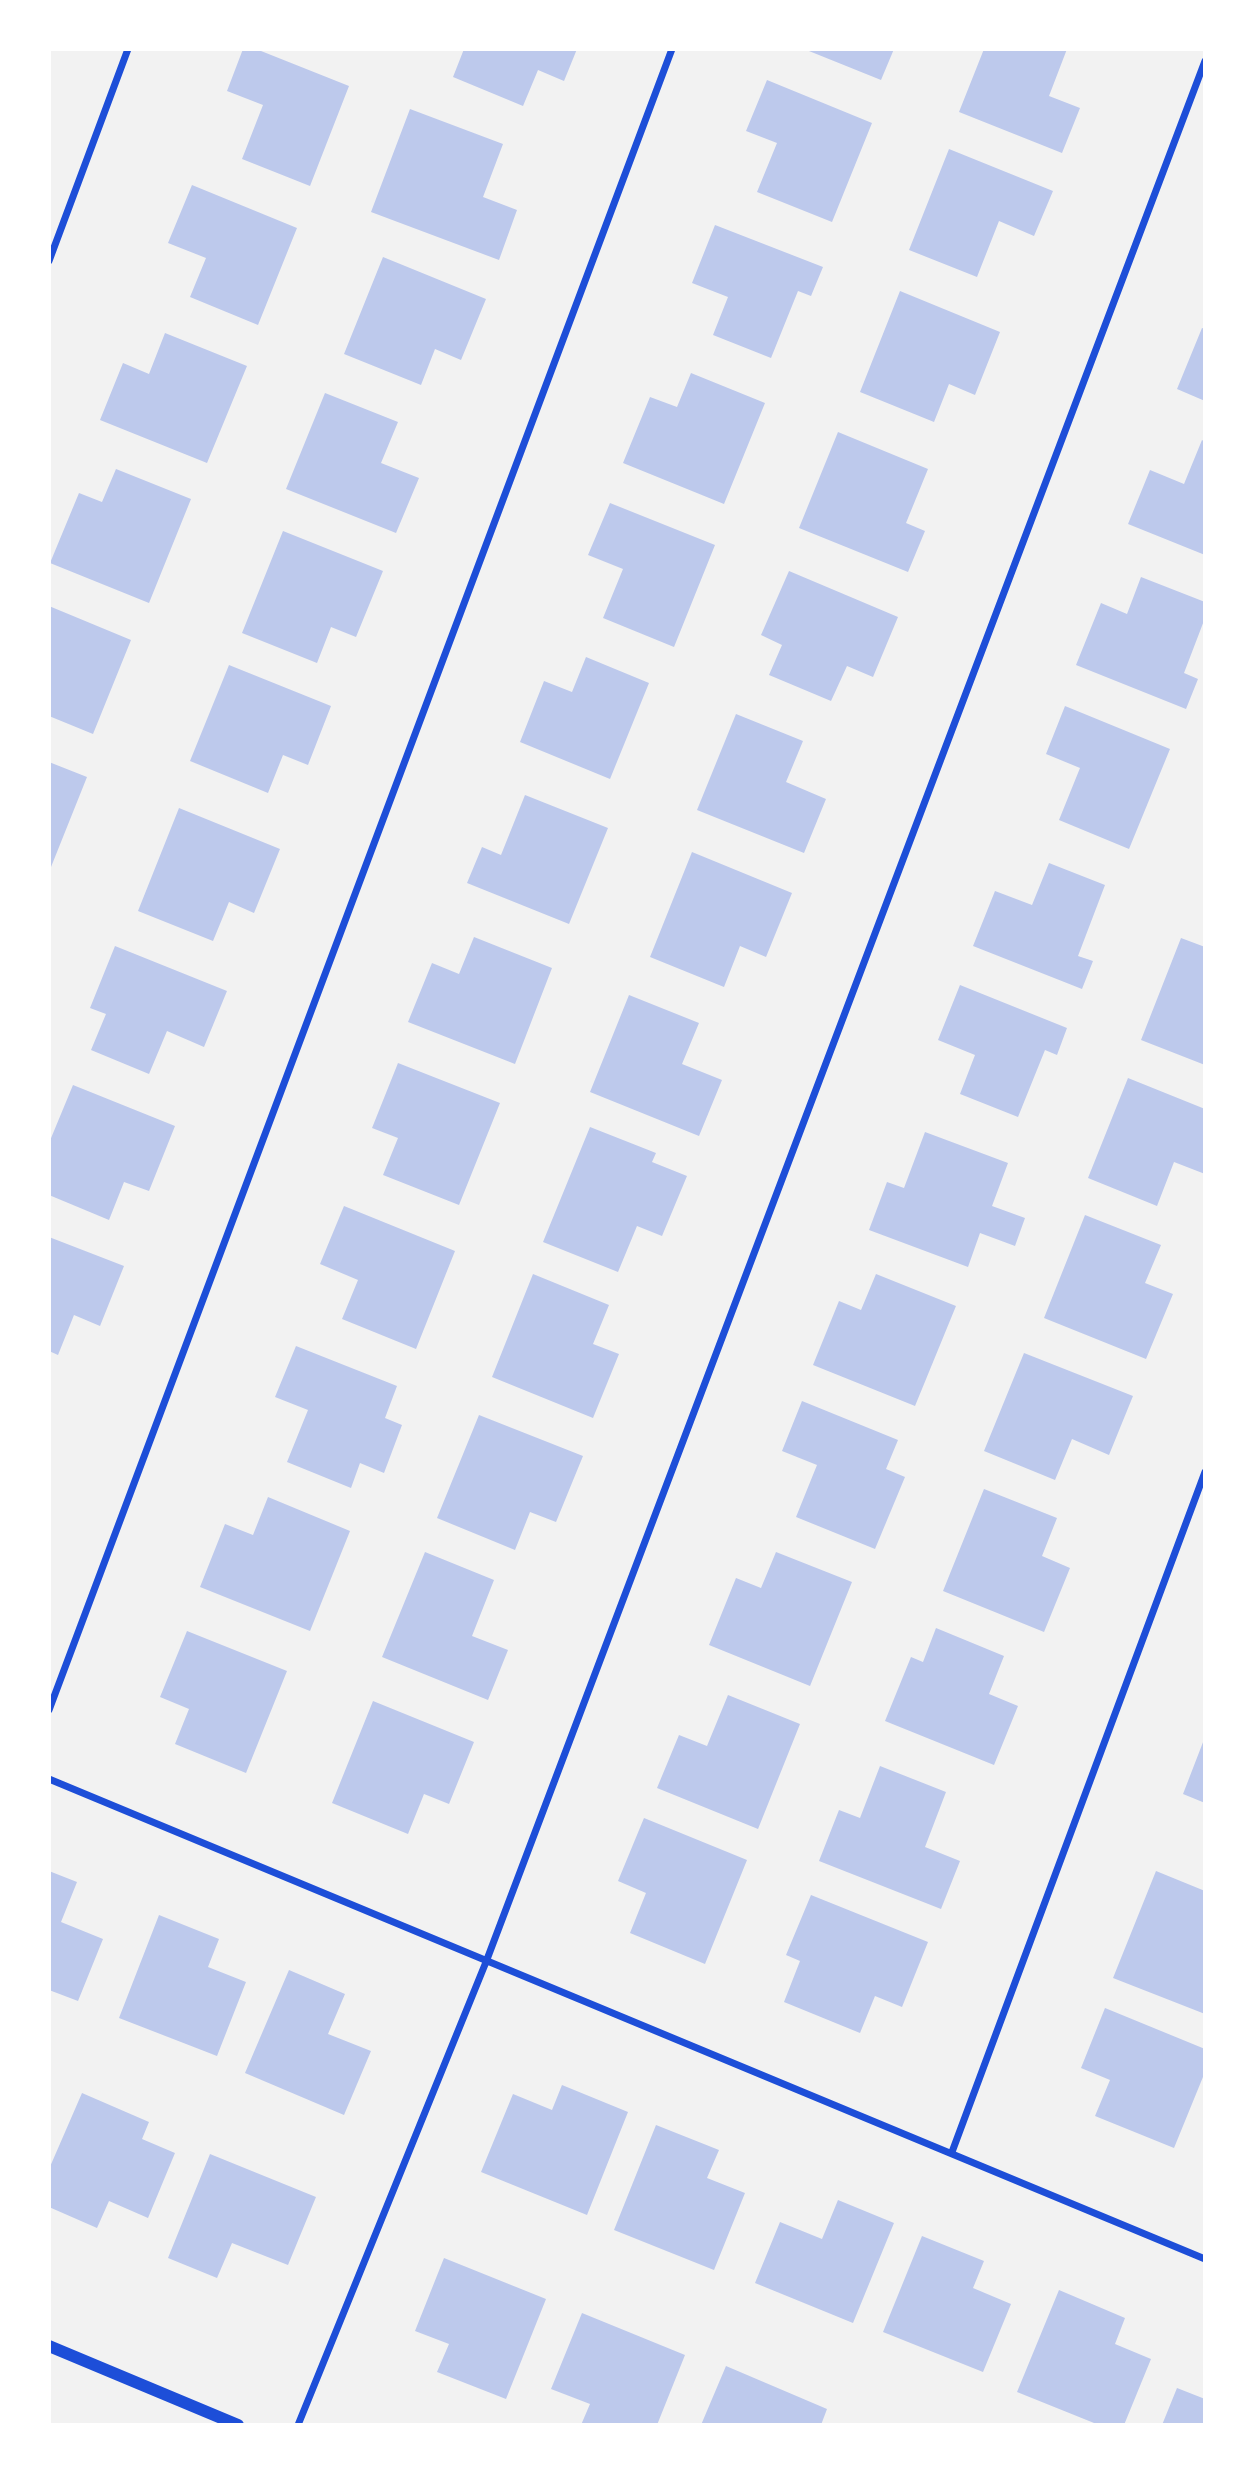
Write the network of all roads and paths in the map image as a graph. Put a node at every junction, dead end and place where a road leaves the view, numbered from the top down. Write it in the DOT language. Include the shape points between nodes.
graph roads {
  1 [pos="128,49"];
  2 [pos="672,49"];
  3 [pos="1205,61"];
  4 [pos="49,261"];
  5 [pos="1205,1472"];
  6 [pos="49,1710"];
  7 [pos="49,1779"];
  8 [pos="486,1962"];
  9 [pos="952,2152"];
  10 [pos="1205,2259"];
  11 [pos="49,2346"];
  12 [pos="238,2425"];
  13 [pos="298,2425"];
  1 -- 4 [label="street"];
  2 -- 6 [label="street"];
  3 -- 8 [label="street"];
  5 -- 9 [label="street"];
  7 -- 8 [label="street"];
  8 -- 9 [label="street"];
  8 -- 13 [label="street"];
  9 -- 10 [label="street"];
  11 -- 12 [label="street"];
}
